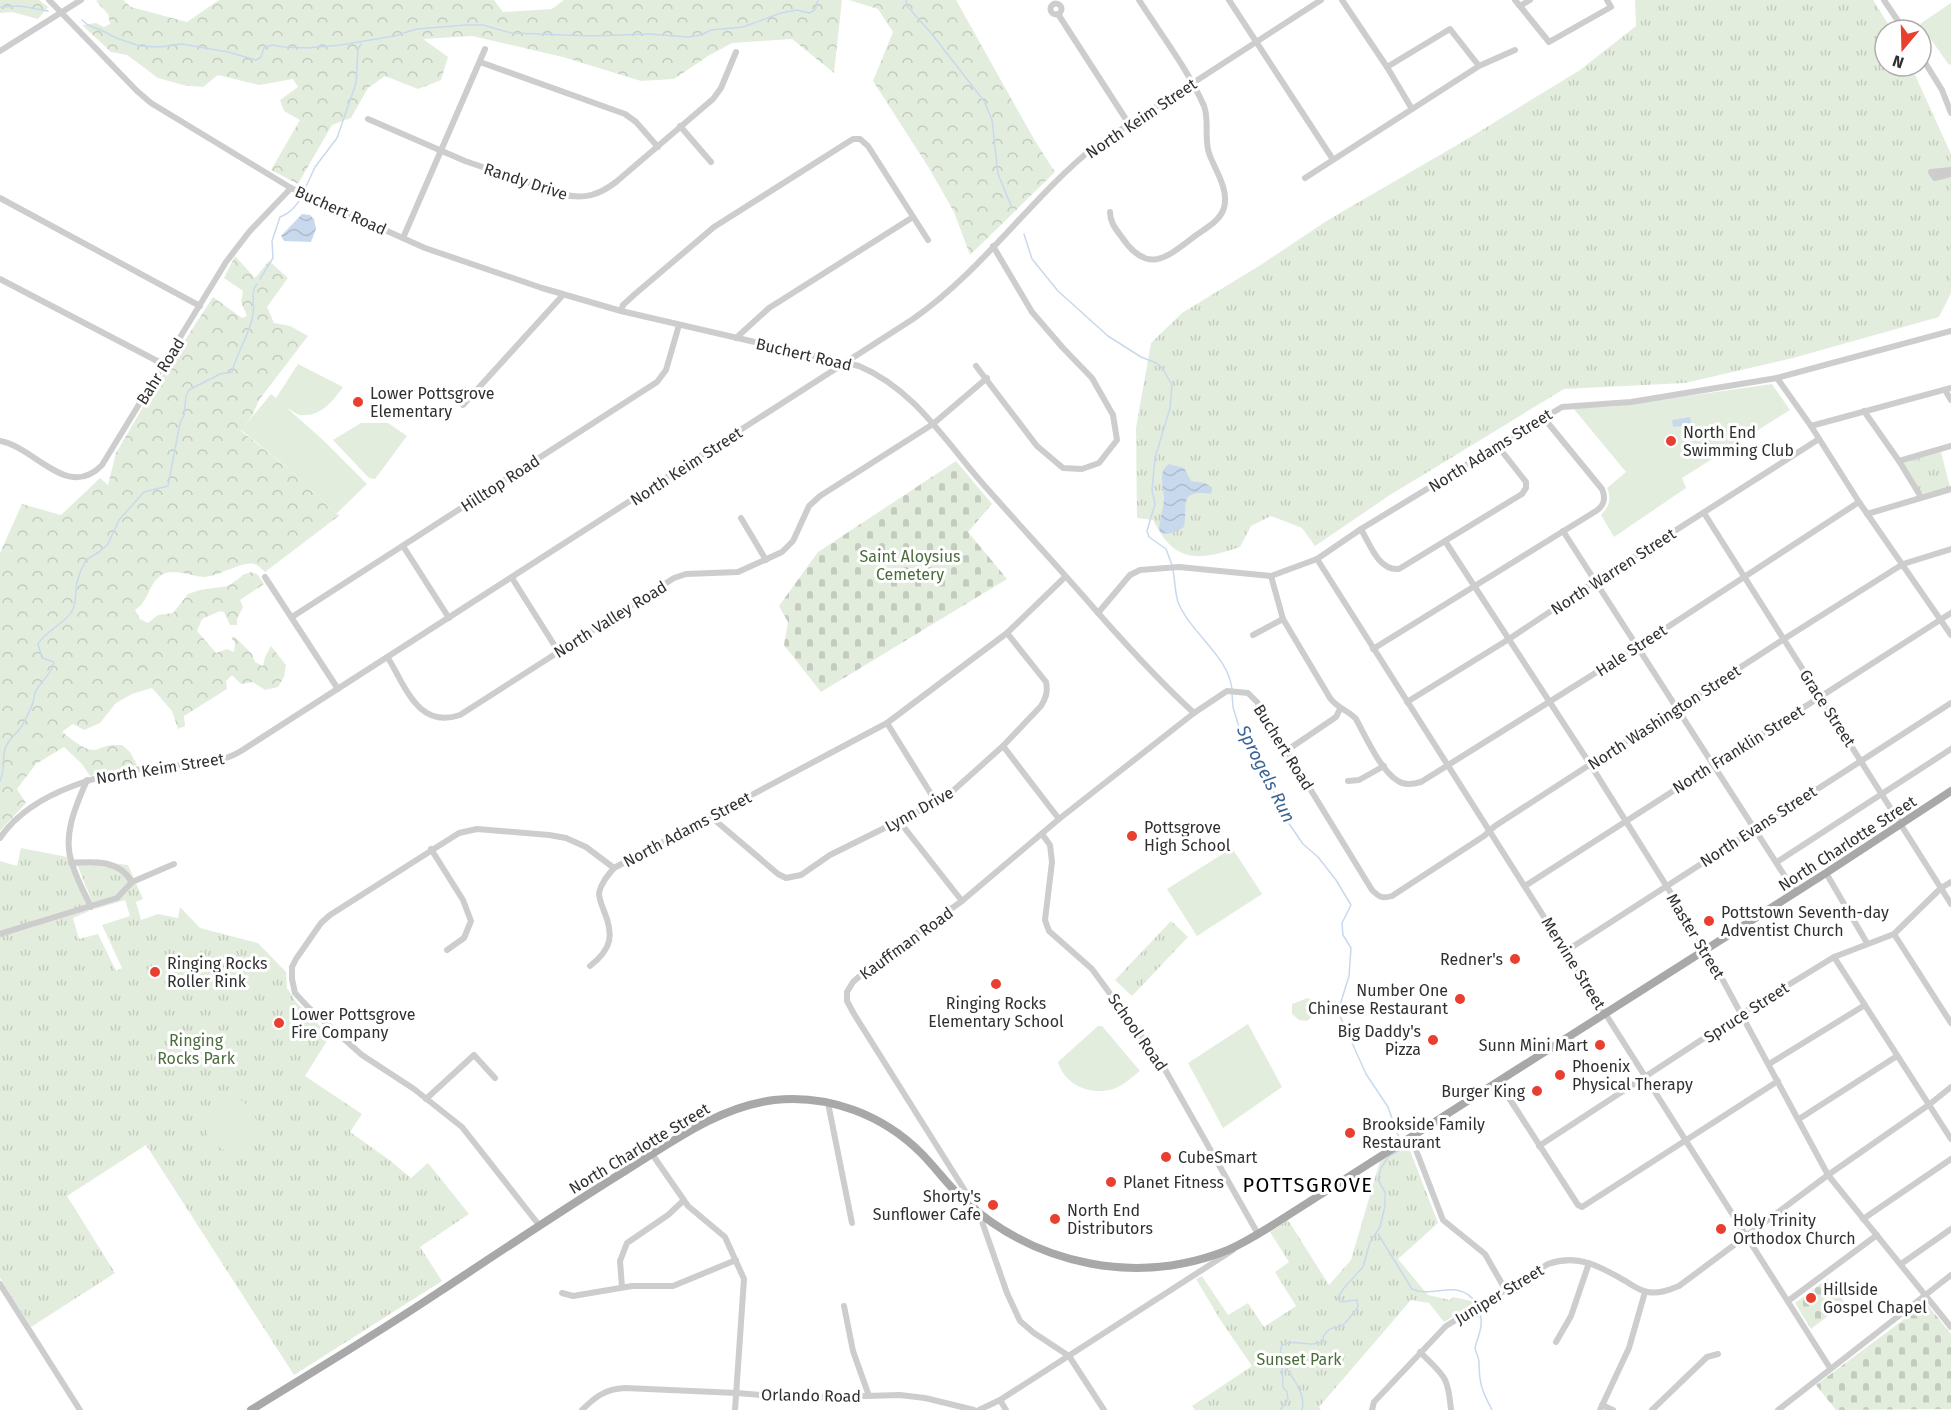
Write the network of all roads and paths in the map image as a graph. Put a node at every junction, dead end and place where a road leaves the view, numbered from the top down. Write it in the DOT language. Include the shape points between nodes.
graph roads {
  1 [pos="49,0"];
  2 [pos="81,0"];
  3 [pos="1139,0"];
  4 [pos="1229,0"];
  5 [pos="1321,0"];
  6 [pos="1342,0"];
  7 [pos="1515,0"];
  8 [pos="1530,0"];
  9 [pos="1607,0"];
  10 [pos="1884,0"];
  11 [pos="1520,6"];
  12 [pos="62,13"];
  13 [pos="1058,14"];
  14 [pos="1896,18"];
  15 [pos="1256,42"];
  16 [pos="485,49"];
  17 [pos="1515,50"];
  18 [pos="0,51"];
  19 [pos="736,52"];
  20 [pos="480,62"];
  21 [pos="1479,66"];
  22 [pos="1387,67"];
  23 [pos="1933,75"];
  24 [pos="1192,83"];
  25 [pos="1412,110"];
  26 [pos="1951,113"];
  27 [pos="368,119"];
  28 [pos="1129,124"];
  29 [pos="680,126"];
  30 [pos="658,147"];
  31 [pos="441,151"];
  32 [pos="1332,159"];
  33 [pos="711,162"];
  34 [pos="1305,178"];
  35 [pos="291,188"];
  36 [pos="0,198"];
  37 [pos="1110,212"];
  38 [pos="913,217"];
  39 [pos="403,238"];
  40 [pos="928,240"];
  41 [pos="993,246"];
  42 [pos="0,279"];
  43 [pos="563,295"];
  44 [pos="201,306"];
  45 [pos="621,311"];
  46 [pos="679,326"];
  47 [pos="1951,332"];
  48 [pos="736,338"];
  49 [pos="846,363"];
  50 [pos="163,364"];
  51 [pos="976,366"];
  52 [pos="987,378"];
  53 [pos="1777,378"];
  54 [pos="1948,389"];
  55 [pos="1951,399"];
  56 [pos="463,405"];
  57 [pos="1864,411"];
  58 [pos="1543,417"];
  59 [pos="933,424"];
  60 [pos="1811,426"];
  61 [pos="1820,439"];
  62 [pos="0,441"];
  63 [pos="1497,445"];
  64 [pos="1951,446"];
  65 [pos="1899,461"];
  66 [pos="1951,489"];
  67 [pos="1921,497"];
  68 [pos="1858,502"];
  69 [pos="1704,513"];
  70 [pos="1867,514"];
  71 [pos="741,518"];
  72 [pos="1361,529"];
  73 [pos="1563,531"];
  74 [pos="1445,541"];
  75 [pos="402,546"];
  76 [pos="1951,549"];
  77 [pos="1317,559"];
  78 [pos="766,560"];
  79 [pos="1903,564"];
  80 [pos="1271,576"];
  81 [pos="265,577"];
  82 [pos="1065,577"];
  83 [pos="1743,577"];
  84 [pos="512,578"];
  85 [pos="1596,581"];
  86 [pos="1474,587"];
  87 [pos="1098,613"];
  88 [pos="1951,613"];
  89 [pos="292,617"];
  90 [pos="449,618"];
  91 [pos="1283,619"];
  92 [pos="1941,619"];
  93 [pos="1007,633"];
  94 [pos="1253,635"];
  95 [pos="1951,635"];
  96 [pos="1509,639"];
  97 [pos="1784,639"];
  98 [pos="1637,646"];
  99 [pos="1373,649"];
  100 [pos="558,651"];
  101 [pos="388,658"];
  102 [pos="338,689"];
  103 [pos="1820,698"];
  104 [pos="1550,701"];
  105 [pos="1407,702"];
  106 [pos="1951,702"];
  107 [pos="1340,709"];
  108 [pos="1677,709"];
  109 [pos="1194,713"];
  110 [pos="887,723"];
  111 [pos="1003,746"];
  112 [pos="1951,749"];
  113 [pos="1286,751"];
  114 [pos="1861,760"];
  115 [pos="1590,764"];
  116 [pos="1447,765"];
  117 [pos="1712,765"];
  118 [pos="1384,766"];
  119 [pos="87,780"];
  120 [pos="1348,781"];
  121 [pos="1951,791"];
  122 [pos="1881,794"];
  123 [pos="936,802"];
  124 [pos="710,816"];
  125 [pos="1059,819"];
  126 [pos="899,821"];
  127 [pos="1625,821"];
  128 [pos="1900,824"];
  129 [pos="1754,828"];
  130 [pos="1489,831"];
  131 [pos="1042,834"];
  132 [pos="0,838"];
  133 [pos="431,849"];
  134 [pos="1777,862"];
  135 [pos="71,863"];
  136 [pos="174,864"];
  137 [pos="614,868"];
  138 [pos="1826,873"];
  139 [pos="132,882"];
  140 [pos="1951,882"];
  141 [pos="1525,886"];
  142 [pos="1666,886"];
  143 [pos="1941,888"];
  144 [pos="1795,892"];
  145 [pos="1385,898"];
  146 [pos="962,901"];
  147 [pos="1951,903"];
  148 [pos="91,907"];
  149 [pos="0,934"];
  150 [pos="1894,934"];
  151 [pos="1867,943"];
  152 [pos="1706,949"];
  153 [pos="447,950"];
  154 [pos="1566,951"];
  155 [pos="1834,957"];
  156 [pos="590,966"];
  157 [pos="1865,1005"];
  158 [pos="1606,1013"];
  159 [pos="1741,1014"];
  160 [pos="1951,1023"];
  161 [pos="1898,1056"];
  162 [pos="1769,1064"];
  163 [pos="495,1078"];
  164 [pos="1646,1078"];
  165 [pos="1498,1081"];
  166 [pos="1778,1082"];
  167 [pos="1951,1087"];
  168 [pos="426,1099"];
  169 [pos="828,1103"];
  170 [pos="1930,1104"];
  171 [pos="1799,1119"];
  172 [pos="1407,1139"];
  173 [pos="1951,1139"];
  174 [pos="1687,1141"];
  175 [pos="1539,1146"];
  176 [pos="652,1154"];
  177 [pos="1951,1159"];
  178 [pos="1828,1175"];
  179 [pos="683,1201"];
  180 [pos="980,1214"];
  181 [pos="1863,1219"];
  182 [pos="852,1223"];
  183 [pos="539,1225"];
  184 [pos="1951,1229"];
  185 [pos="1258,1234"];
  186 [pos="1877,1234"];
  187 [pos="1746,1235"];
  188 [pos="1243,1243"];
  189 [pos="736,1260"];
  190 [pos="1589,1263"];
  191 [pos="1900,1264"];
  192 [pos="1951,1275"];
  193 [pos="0,1284"];
  194 [pos="622,1287"];
  195 [pos="1505,1289"];
  196 [pos="1645,1292"];
  197 [pos="562,1293"];
  198 [pos="1926,1295"];
  199 [pos="1788,1301"];
  200 [pos="844,1306"];
  201 [pos="1951,1327"];
  202 [pos="1556,1342"];
  203 [pos="1420,1352"];
  204 [pos="1718,1354"];
  205 [pos="1069,1356"];
  206 [pos="1830,1368"];
  207 [pos="737,1393"];
  208 [pos="869,1395"];
  209 [pos="1000,1400"];
  210 [pos="1601,1407"];
  211 [pos="80,1410"];
  212 [pos="251,1410"];
  213 [pos="582,1410"];
  214 [pos="735,1410"];
  215 [pos="975,1410"];
  216 [pos="979,1410"];
  217 [pos="1006,1410"];
  218 [pos="1104,1410"];
  219 [pos="1372,1410"];
  220 [pos="1451,1410"];
  221 [pos="1613,1410"];
  222 [pos="1652,1410"];
  223 [pos="1778,1410"];
  1 -- 12 [label="street, Buchert Road"];
  2 -- 12 [label="street"];
  3 -- 24 [label="street"];
  4 -- 15 [label="street"];
  5 -- 15 [label="street, North Keim Street"];
  6 -- 22 [label="street"];
  7 -- 11 [label="street"];
  8 -- 11 [label="street"];
  9 -- 11 [label="street" via="1611,7 1549,42"];
  10 -- 14 [label="street"];
  12 -- 18 [label="street"];
  12 -- 35 [label="street, Buchert Road" via="145,98"];
  13 -- 28 [label="street"];
  15 -- 24 [label="street, North Keim Street"];
  15 -- 32 [label="street"];
  16 -- 20 [label="street"];
  17 -- 21 [label="street"];
  19 -- 29 [label="street, Randy Drive" via="718,94"];
  20 -- 30 [label="street" via="623,112"];
  20 -- 31 [label="street"];
  21 -- 22 [label="street" via="1450,29"];
  21 -- 25 [label="street"];
  22 -- 25 [label="street"];
  23 -- 26 [label="street"];
  24 -- 28 [label="street, North Keim Street"];
  24 -- 37 [label="street" via="1204,108 1207,147 1222,181 1224,207 1218,219 1171,255 1149,260 1130,250 1112,224"];
  25 -- 32 [label="street"];
  27 -- 31 [label="street, Randy Drive"];
  28 -- 41 [label="street, North Keim Street" via="1078,161"];
  29 -- 30 [label="street, Randy Drive"];
  29 -- 33 [label="street"];
  30 -- 31 [label="street, Randy Drive" via="603,192 583,197 562,194"];
  31 -- 39 [label="street"];
  32 -- 34 [label="street"];
  35 -- 39 [label="street, Buchert Road"];
  35 -- 44 [label="street, Bahr Road" via="226,262"];
  36 -- 44 [label="street"];
  38 -- 40 [label="street"];
  38 -- 45 [label="street" via="868,146 860,139 853,140 714,227 635,294"];
  38 -- 48 [label="street" via="769,308"];
  39 -- 43 [label="street, Buchert Road"];
  41 -- 49 [label="street, North Keim Street" via="934,304"];
  41 -- 52 [label="street" via="1032,312 1092,378 1113,415 1117,440 1099,463 1082,469 1063,468 1037,446"];
  42 -- 50 [label="street"];
  43 -- 45 [label="street, Buchert Road"];
  43 -- 56 [label="street"];
  44 -- 50 [label="street, Bahr Road"];
  45 -- 46 [label="street, Buchert Road"];
  46 -- 48 [label="street, Buchert Road"];
  46 -- 75 [label="street, Hilltop Road" via="666,370 657,382"];
  47 -- 53 [label="street, North Adams Street"];
  48 -- 49 [label="street, Buchert Road"];
  49 -- 59 [label="street, Buchert Road" via="895,387"];
  49 -- 84 [label="street, North Keim Street"];
  50 -- 62 [label="street, Bahr Road" via="102,465 88,476 63,476 23,449"];
  51 -- 52 [label="street"];
  52 -- 59 [label="street, North Valley Road"];
  53 -- 58 [label="street, North Adams Street" via="1624,403 1565,406"];
  53 -- 60 [label="street"];
  54 -- 55 [label="street"];
  54 -- 57 [label="street"];
  57 -- 60 [label="street"];
  57 -- 65 [label="street"];
  58 -- 63 [label="street, North Adams Street"];
  58 -- 73 [label="street" via="1604,493 1600,509"];
  59 -- 78 [label="street, North Valley Road" via="820,496 809,506 793,541"];
  59 -- 82 [label="street, Buchert Road"];
  60 -- 61 [label="street"];
  61 -- 68 [label="street"];
  61 -- 69 [label="street, North Warren Street"];
  63 -- 72 [label="street, North Adams Street"];
  63 -- 74 [label="street" via="1524,479 1525,491"];
  64 -- 65 [label="street"];
  65 -- 67 [label="street"];
  66 -- 67 [label="street"];
  67 -- 70 [label="street"];
  68 -- 70 [label="street"];
  68 -- 83 [label="street, Hale Street"];
  69 -- 83 [label="street, Grace Street"];
  69 -- 85 [label="street, North Warren Street"];
  70 -- 79 [label="street"];
  71 -- 78 [label="street"];
  72 -- 74 [label="street" via="1382,564 1392,569 1404,567"];
  72 -- 77 [label="street, North Adams Street"];
  73 -- 85 [label="street"];
  73 -- 86 [label="street"];
  74 -- 86 [label="street, Master Street"];
  75 -- 89 [label="street, Hilltop Road"];
  75 -- 90 [label="street"];
  76 -- 79 [label="street, North Washington Street"];
  77 -- 80 [label="street, North Adams Street"];
  77 -- 99 [label="street, Mervine Street"];
  78 -- 100 [label="street, North Valley Road" via="738,572 674,578"];
  79 -- 92 [label="street"];
  79 -- 97 [label="street, North Washington Street"];
  80 -- 87 [label="street, North Adams Street" via="1179,567 1140,570 1130,575"];
  80 -- 91 [label="street"];
  81 -- 89 [label="street"];
  82 -- 87 [label="street, Buchert Road"];
  82 -- 93 [label="street, North Adams Street"];
  83 -- 97 [label="street, Grace Street"];
  83 -- 98 [label="street, Hale Street"];
  84 -- 90 [label="street, North Keim Street"];
  84 -- 100 [label="street"];
  85 -- 96 [label="street, North Warren Street"];
  85 -- 98 [label="street"];
  86 -- 96 [label="street, Master Street"];
  86 -- 99 [label="street"];
  87 -- 109 [label="street, Buchert Road"];
  88 -- 92 [label="street, North Franklin Street"];
  89 -- 102 [label="street"];
  90 -- 101 [label="street, North Keim Street"];
  91 -- 94 [label="street"];
  91 -- 107 [label="street"];
  92 -- 95 [label="street"];
  92 -- 103 [label="street, North Franklin Street"];
  93 -- 110 [label="street, North Adams Street"];
  93 -- 111 [label="street, Lynn Drive" via="1039,670 1048,691 1041,706"];
  96 -- 104 [label="street, Master Street"];
  96 -- 105 [label="street, North Warren Street"];
  97 -- 103 [label="street, Grace Street"];
  97 -- 108 [label="street, North Washington Street"];
  98 -- 104 [label="street, Hale Street"];
  98 -- 108 [label="street"];
  99 -- 105 [label="street, Mervine Street"];
  100 -- 101 [label="street, North Valley Road" via="460,715 439,719 420,708"];
  101 -- 102 [label="street, North Keim Street"];
  102 -- 119 [label="street, North Keim Street" via="227,758 137,769"];
  103 -- 114 [label="street, Grace Street"];
  103 -- 117 [label="street, North Franklin Street"];
  104 -- 115 [label="street, Master Street"];
  104 -- 116 [label="street, Hale Street"];
  105 -- 116 [label="street, Mervine Street"];
  106 -- 114 [label="street, North Evans Street"];
  107 -- 113 [label="street" via="1336,717"];
  107 -- 118 [label="street" via="1356,719"];
  108 -- 115 [label="street, North Washington Street"];
  108 -- 117 [label="street"];
  109 -- 113 [label="street, Buchert Road" via="1232,691 1248,693"];
  109 -- 125 [label="street, Kauffman Road"];
  110 -- 123 [label="street"];
  110 -- 124 [label="street, North Adams Street"];
  111 -- 123 [label="street, Lynn Drive" via="958,788"];
  111 -- 125 [label="street"];
  112 -- 122 [label="street"];
  113 -- 145 [label="street, Buchert Road" via="1372,890"];
  114 -- 122 [label="street, Grace Street"];
  114 -- 129 [label="street, North Evans Street"];
  115 -- 127 [label="street, Master Street"];
  115 -- 130 [label="street, North Washington Street"];
  116 -- 118 [label="street, Hale Street" via="1414,784 1398,782"];
  116 -- 130 [label="street, Mervine Street"];
  117 -- 127 [label="street, North Franklin Street"];
  117 -- 129 [label="street"];
  118 -- 120 [label="street" via="1359,780"];
  119 -- 132 [label="street, North Keim Street" via="36,805"];
  119 -- 135 [label="street" via="72,820"];
  121 -- 128 [label="main road, North Charlotte Street"];
  122 -- 128 [label="street, Grace Street"];
  122 -- 134 [label="street"];
  123 -- 126 [label="street, Lynn Drive"];
  124 -- 126 [label="street, Lynn Drive" via="786,878 801,875 830,855"];
  124 -- 137 [label="street, North Adams Street"];
  125 -- 131 [label="street, Kauffman Road"];
  126 -- 146 [label="street"];
  127 -- 141 [label="street, North Franklin Street"];
  127 -- 142 [label="street, Master Street"];
  128 -- 138 [label="main road, North Charlotte Street"];
  128 -- 143 [label="street, Grace Street"];
  129 -- 134 [label="street"];
  129 -- 142 [label="street, North Evans Street"];
  130 -- 141 [label="street, Mervine Street"];
  130 -- 145 [label="street, North Washington Street"];
  131 -- 146 [label="street, Kauffman Road"];
  131 -- 185 [label="street, School Road" via="1050,845 1052,862 1045,920 1049,931 1092,969 1163,1066"];
  133 -- 137 [label="street, North Adams Street" via="459,833 477,829 549,835 578,842"];
  133 -- 153 [label="street" via="463,900 471,921 464,938"];
  133 -- 168 [label="street, North Adams Street" via="330,915 292,967 295,993 308,1007 362,1055"];
  134 -- 144 [label="street"];
  135 -- 139 [label="street" via="110,864 127,873"];
  135 -- 148 [label="street"];
  136 -- 139 [label="street"];
  137 -- 156 [label="street" via="599,892 611,927 610,936 603,953"];
  138 -- 144 [label="main road, North Charlotte Street"];
  138 -- 151 [label="street"];
  139 -- 148 [label="street" via="117,898"];
  140 -- 143 [label="street, Spruce Street"];
  141 -- 154 [label="street, Mervine Street"];
  142 -- 152 [label="street, Master Street"];
  142 -- 154 [label="street, North Evans Street"];
  143 -- 147 [label="street, Grace Street"];
  143 -- 150 [label="street, Spruce Street"];
  144 -- 152 [label="main road, North Charlotte Street"];
  146 -- 180 [label="street, Kauffman Road" via="870,967 853,982 847,1001"];
  148 -- 149 [label="street"];
  150 -- 151 [label="street, Spruce Street"];
  150 -- 160 [label="street"];
  151 -- 155 [label="street, Spruce Street"];
  152 -- 158 [label="main road, North Charlotte Street"];
  152 -- 159 [label="street, Master Street"];
  154 -- 158 [label="street, Mervine Street"];
  155 -- 157 [label="street"];
  155 -- 159 [label="street, Spruce Street"];
  157 -- 161 [label="street"];
  157 -- 162 [label="street"];
  158 -- 164 [label="street, Mervine Street"];
  158 -- 165 [label="main road, North Charlotte Street"];
  159 -- 162 [label="street, Master Street"];
  159 -- 164 [label="street, Spruce Street"];
  161 -- 170 [label="street"];
  161 -- 171 [label="street"];
  162 -- 166 [label="street, Master Street"];
  163 -- 168 [label="street" via="474,1055"];
  164 -- 174 [label="street, Mervine Street"];
  164 -- 175 [label="street, Spruce Street"];
  165 -- 172 [label="main road, North Charlotte Street"];
  165 -- 175 [label="street"];
  166 -- 171 [label="street, Master Street"];
  166 -- 174 [label="street"];
  167 -- 170 [label="street"];
  168 -- 183 [label="street" via="462,1127"];
  169 -- 176 [label="main road, North Charlotte Street" via="776,1100 735,1108"];
  169 -- 180 [label="main road, North Charlotte Street" via="859,1111 901,1135"];
  169 -- 182 [label="street"];
  170 -- 173 [label="street"];
  170 -- 178 [label="street"];
  171 -- 178 [label="street, Master Street"];
  172 -- 185 [label="main road, North Charlotte Street"];
  172 -- 195 [label="street" via="1443,1220 1485,1254"];
  174 -- 175 [label="street" via="1582,1207"];
  174 -- 187 [label="street, Mervine Street"];
  176 -- 179 [label="street"];
  176 -- 183 [label="main road, North Charlotte Street"];
  177 -- 181 [label="street"];
  178 -- 181 [label="street, Master Street"];
  178 -- 187 [label="street"];
  179 -- 189 [label="street" via="725,1237"];
  179 -- 194 [label="street" via="627,1243 620,1261"];
  180 -- 188 [label="main road, North Charlotte Street" via="1015,1238 1050,1253 1109,1267 1185,1263"];
  180 -- 205 [label="street, Kauffman Road" via="1014,1311 1026,1327"];
  181 -- 186 [label="street, Master Street"];
  183 -- 212 [label="main road, North Charlotte Street"];
  184 -- 191 [label="street"];
  185 -- 188 [label="main road, North Charlotte Street"];
  186 -- 191 [label="street, Master Street"];
  186 -- 199 [label="street"];
  187 -- 196 [label="street" via="1679,1286 1659,1293"];
  187 -- 199 [label="street, Mervine Street"];
  188 -- 205 [label="street"];
  189 -- 194 [label="street" via="673,1286"];
  189 -- 207 [label="street" via="744,1283"];
  190 -- 195 [label="street, Juniper Street" via="1574,1259 1548,1263"];
  190 -- 196 [label="street, Juniper Street"];
  190 -- 202 [label="street" via="1571,1316"];
  191 -- 198 [label="street, Master Street"];
  192 -- 198 [label="street"];
  193 -- 211 [label="street"];
  194 -- 197 [label="street" via="573,1296"];
  195 -- 203 [label="street, Juniper Street" via="1446,1326"];
  196 -- 210 [label="street" via="1629,1348"];
  198 -- 201 [label="street, Master Street"];
  198 -- 206 [label="street"];
  199 -- 206 [label="street, Mervine Street"];
  200 -- 208 [label="street" via="857,1365"];
  203 -- 219 [label="street, Juniper Street" via="1374,1402"];
  203 -- 220 [label="street" via="1448,1383"];
  204 -- 222 [label="street" via="1707,1357"];
  205 -- 209 [label="street"];
  205 -- 218 [label="street"];
  206 -- 223 [label="street"];
  207 -- 208 [label="street, Orlando Road" via="796,1398"];
  207 -- 213 [label="street, Orlando Road" via="614,1388"];
  207 -- 214 [label="street"];
  208 -- 215 [label="street, Orlando Road" via="915,1396"];
  209 -- 216 [label="street"];
  209 -- 217 [label="street"];
  210 -- 221 [label="street"];
}
